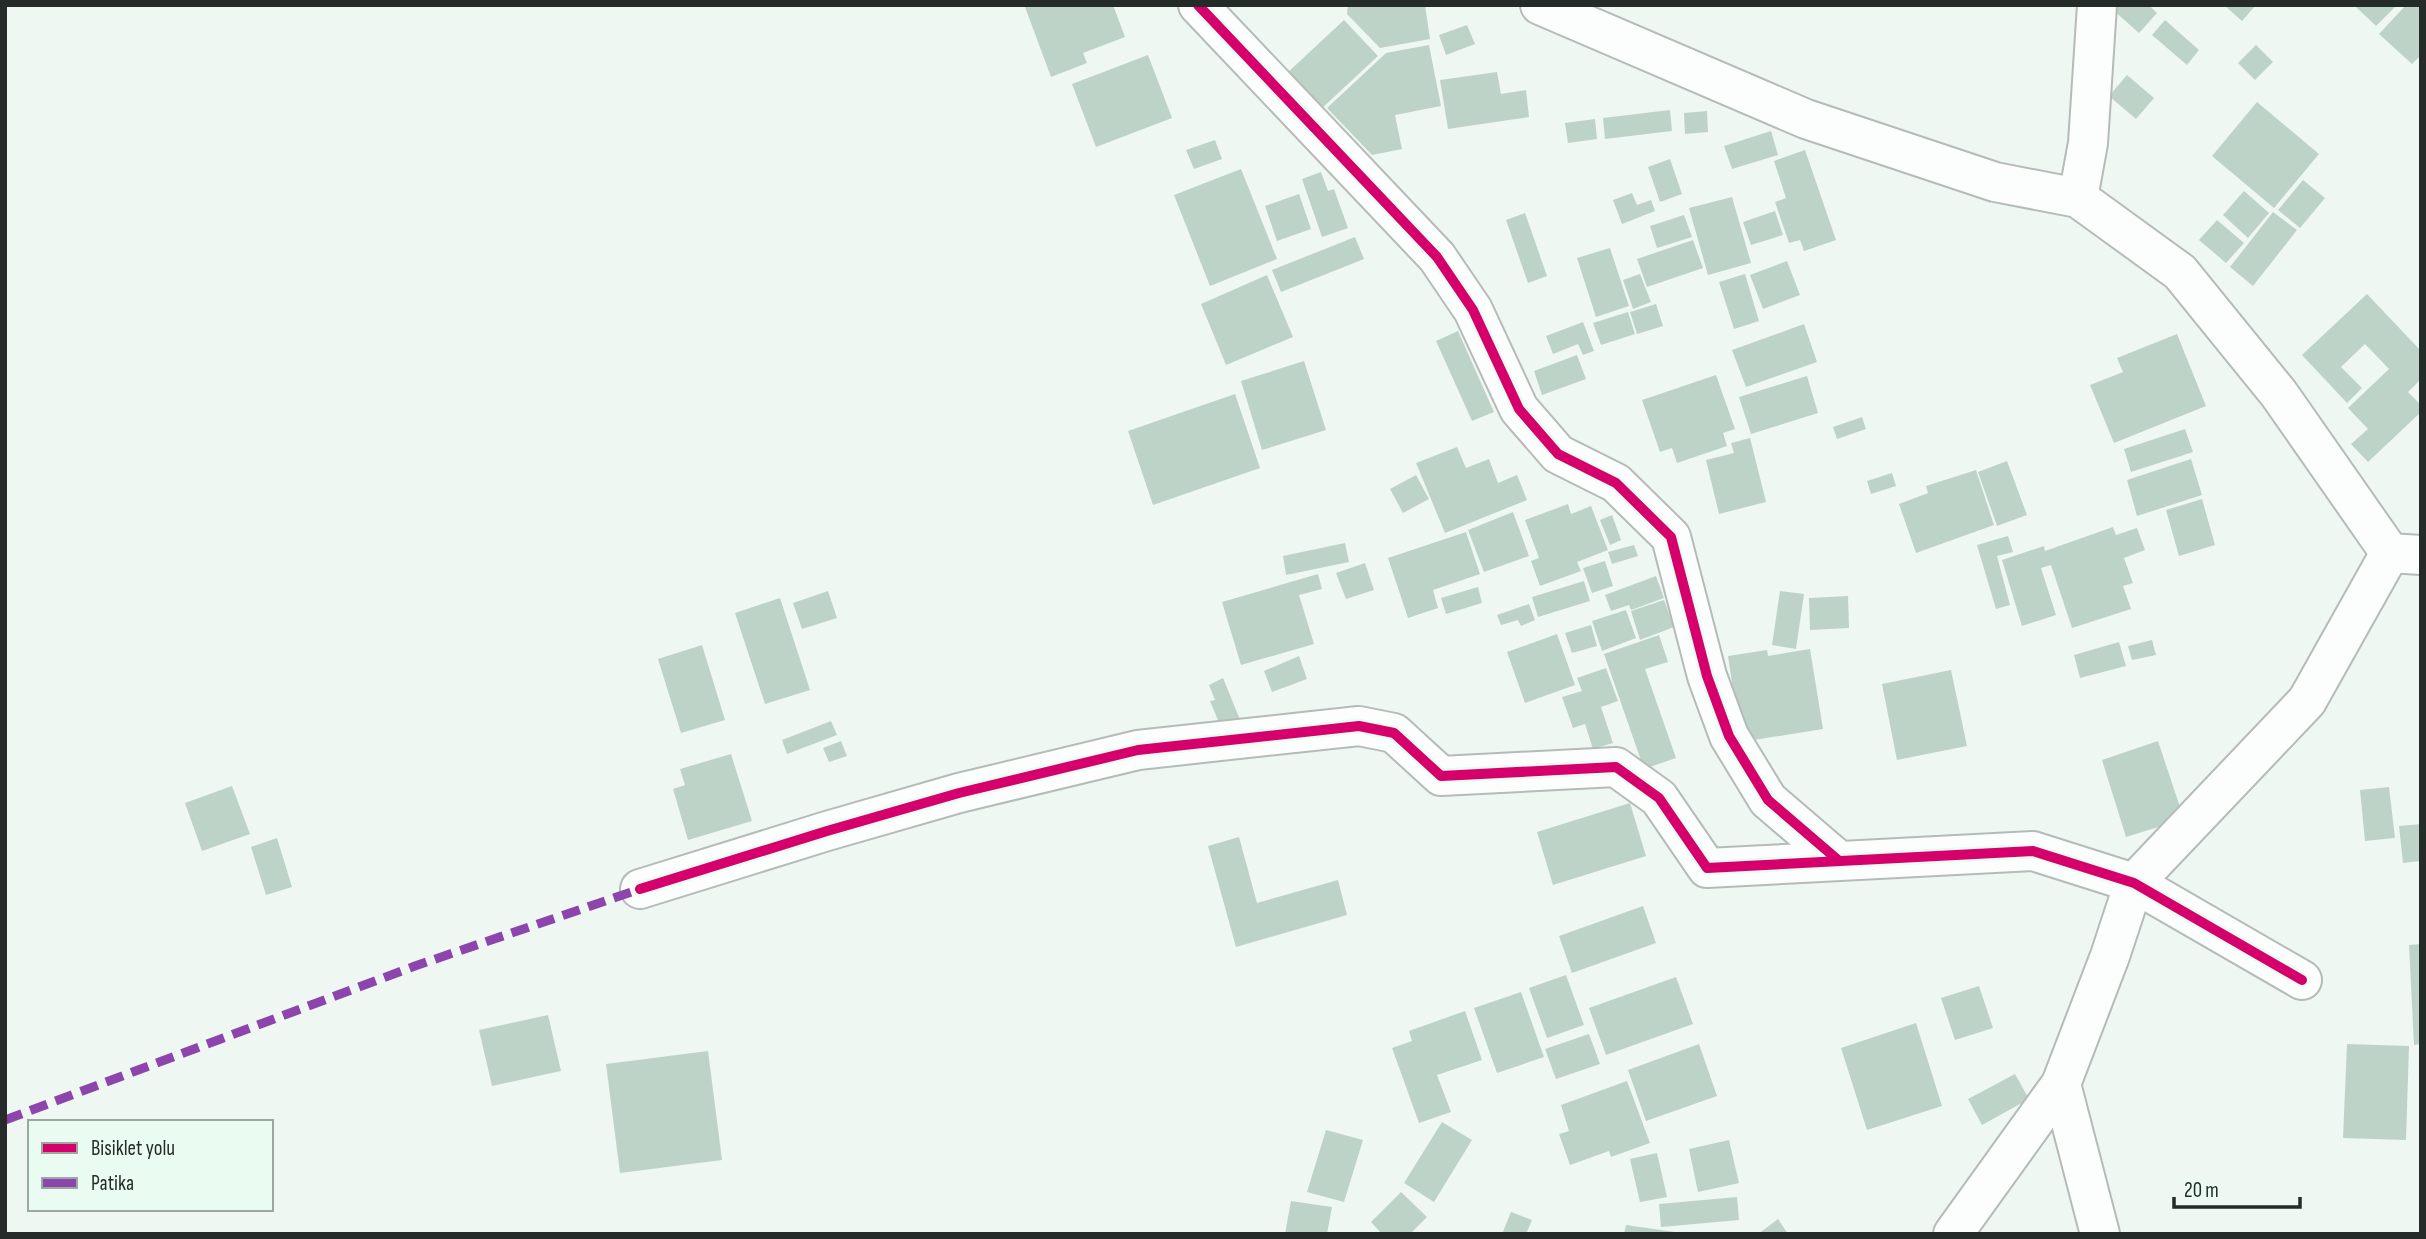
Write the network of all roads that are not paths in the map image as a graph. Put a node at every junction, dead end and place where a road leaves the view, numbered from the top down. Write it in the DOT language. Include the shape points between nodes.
graph roads {
  1 [pos="1198,5"];
  2 [pos="1540,5"];
  3 [pos="2097,5"];
  4 [pos="2078,198"];
  5 [pos="2405,554"];
  6 [pos="1838,860"];
  7 [pos="2134,883"];
  8 [pos="640,890"];
  9 [pos="2302,980"];
  10 [pos="2061,1084"];
  11 [pos="1953,1234"];
  12 [pos="2100,1234"];
  1 -- 6 [label="street" via="1437,257 1473,310 1519,409 1558,454 1616,483 1671,537 1707,676 1729,736 1768,800"];
  2 -- 4 [label="street" via="1807,119 1995,182"];
  3 -- 4 [label="street" via="2088,143"];
  4 -- 5 [label="street" via="2180,272"];
  5 -- 7 [label="street" via="2307,701"];
  6 -- 7 [label="street" via="2033,851"];
  6 -- 8 [label="street" via="1707,868 1658,798 1616,766 1441,776 1394,733 1359,726 1138,750 946,797"];
  7 -- 9 [label="street"];
  7 -- 10 [label="street"];
  10 -- 11 [label="street"];
  10 -- 12 [label="street"];
}
